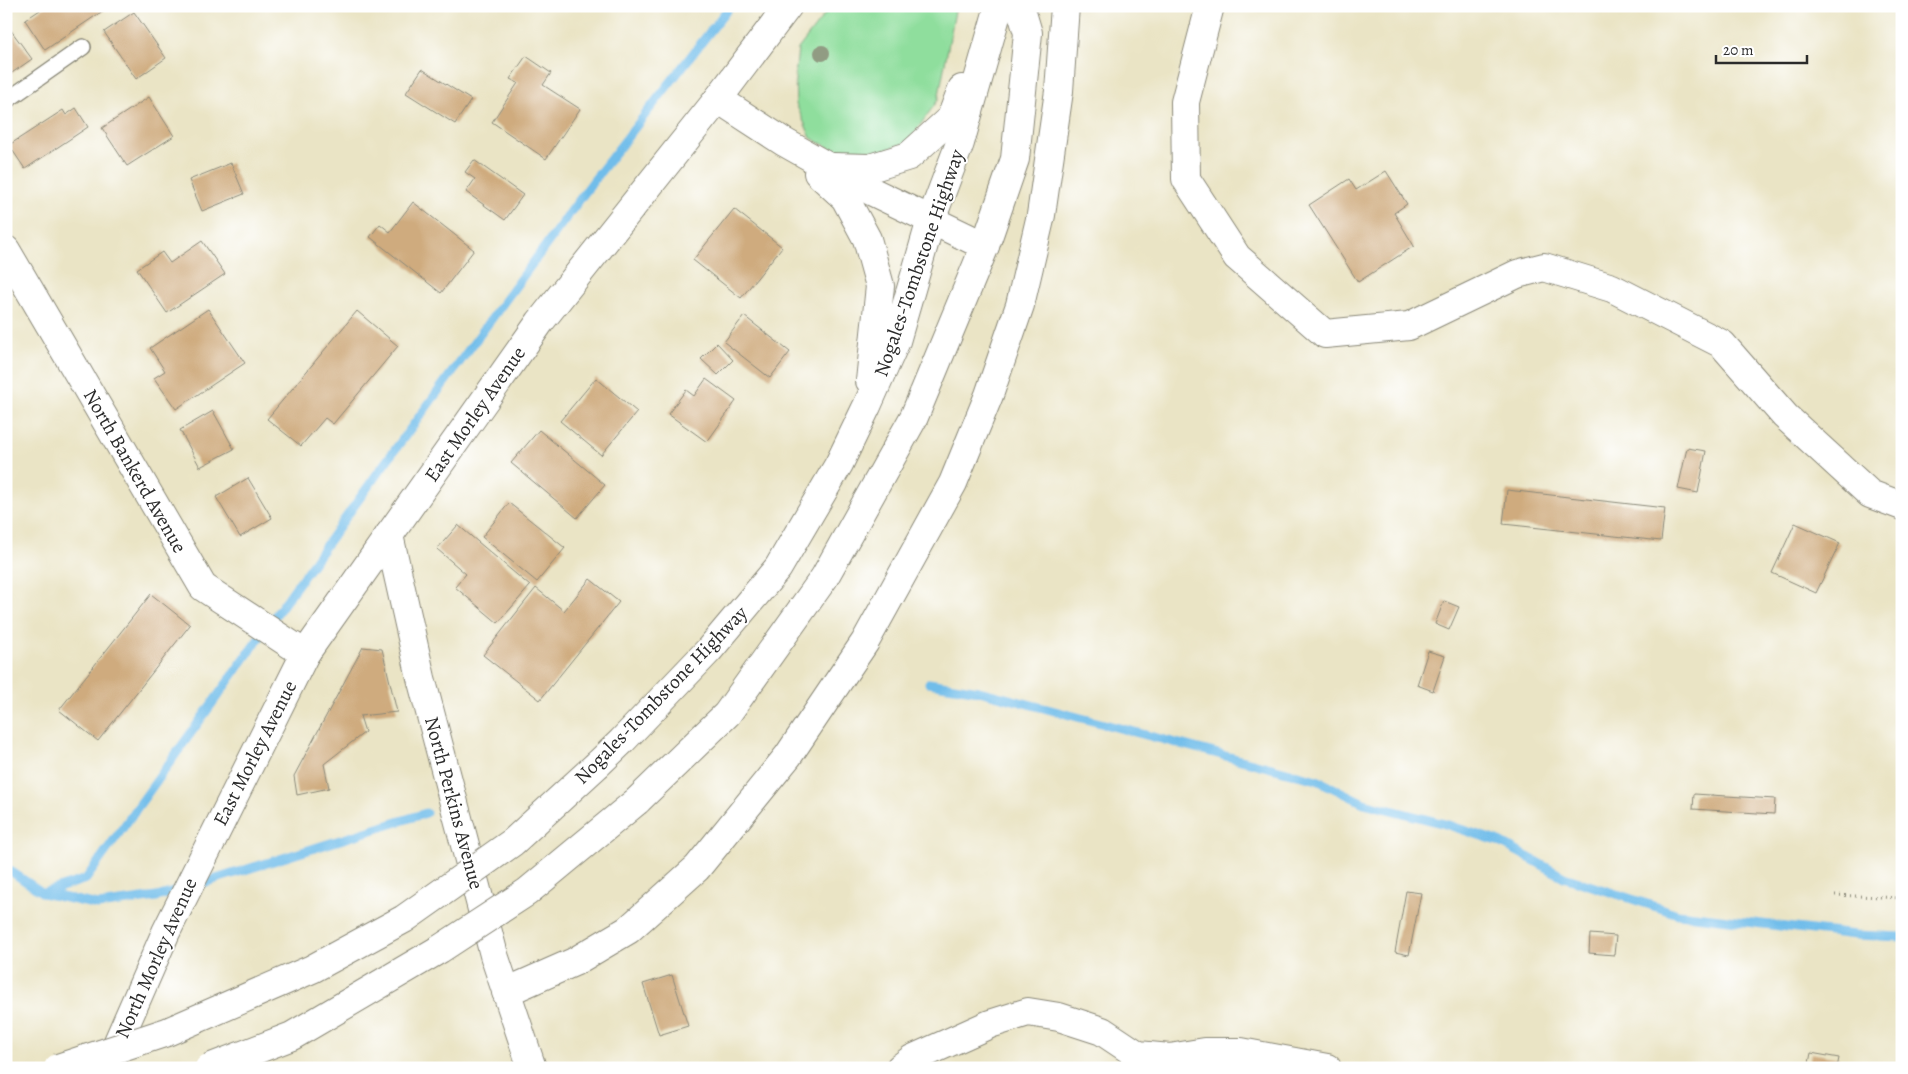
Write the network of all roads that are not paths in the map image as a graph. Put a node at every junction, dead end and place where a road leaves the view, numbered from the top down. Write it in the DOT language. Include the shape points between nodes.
graph roads {
  1 [pos="788,6"];
  2 [pos="995,6"];
  3 [pos="999,6"];
  4 [pos="1020,6"];
  5 [pos="1065,6"];
  6 [pos="1210,6"];
  7 [pos="83,47"];
  8 [pos="718,99"];
  9 [pos="6,101"];
  10 [pos="784,142"];
  11 [pos="827,166"];
  12 [pos="931,220"];
  13 [pos="985,246"];
  14 [pos="6,250"];
  15 [pos="867,406"];
  16 [pos="1902,506"];
  17 [pos="389,535"];
  18 [pos="305,654"];
  19 [pos="206,850"];
  20 [pos="506,992"];
  21 [pos="58,1068"];
  22 [pos="110,1068"];
  23 [pos="209,1068"];
  24 [pos="532,1068"];
  25 [pos="900,1068"];
  26 [pos="1327,1068"];
  1 -- 8 [label="main road, East Morley Avenue"];
  2 -- 11 [label="main road" via="951,118 909,156 870,168"];
  3 -- 12 [label="main road, Nogales-Tombstone Highway" via="960,143"];
  4 -- 13 [label="main road" via="1028,33 1015,159"];
  5 -- 20 [label="main road" via="1059,91 1042,205 1020,305 989,395 953,483 865,642 788,756 696,868 628,930 574,962"];
  6 -- 16 [label="main road" via="1185,102 1186,179 1237,257 1325,334 1409,326 1517,274 1544,267 1612,288 1722,344 1785,416 1870,494"];
  7 -- 9 [label="lane"];
  8 -- 10 [label="main road"];
  8 -- 17 [label="main road, East Morley Avenue" via="540,322"];
  10 -- 11 [label="main road"];
  10 -- 15 [label="main road" via="845,198 867,239 880,286"];
  11 -- 12 [label="main road"];
  12 -- 13 [label="main road"];
  12 -- 15 [label="main road, Nogales-Tombstone Highway" via="896,341"];
  13 -- 23 [label="main road, bridge" via="914,417 824,578 727,714 637,801 526,892 440,949 292,1036"];
  14 -- 18 [label="main road, North Bankerd Avenue" via="203,587"];
  15 -- 21 [label="main road, Nogales-Tombstone Highway, bridge" via="839,464 778,568 709,650 622,741 513,842 404,919 312,969 167,1032"];
  17 -- 18 [label="main road, East Morley Avenue"];
  17 -- 20 [label="main road, North Perkins Avenue" via="421,678"];
  18 -- 19 [label="main road, East Morley Avenue"];
  19 -- 22 [label="main road, North Morley Avenue" via="166,932 117,1044"];
  20 -- 24 [label="main road, North Perkins Avenue"];
  25 -- 26 [label="main road" via="912,1059 990,1024 1028,1012 1059,1017 1102,1031 1138,1055 1170,1058 1205,1052 1241,1052"];
}
